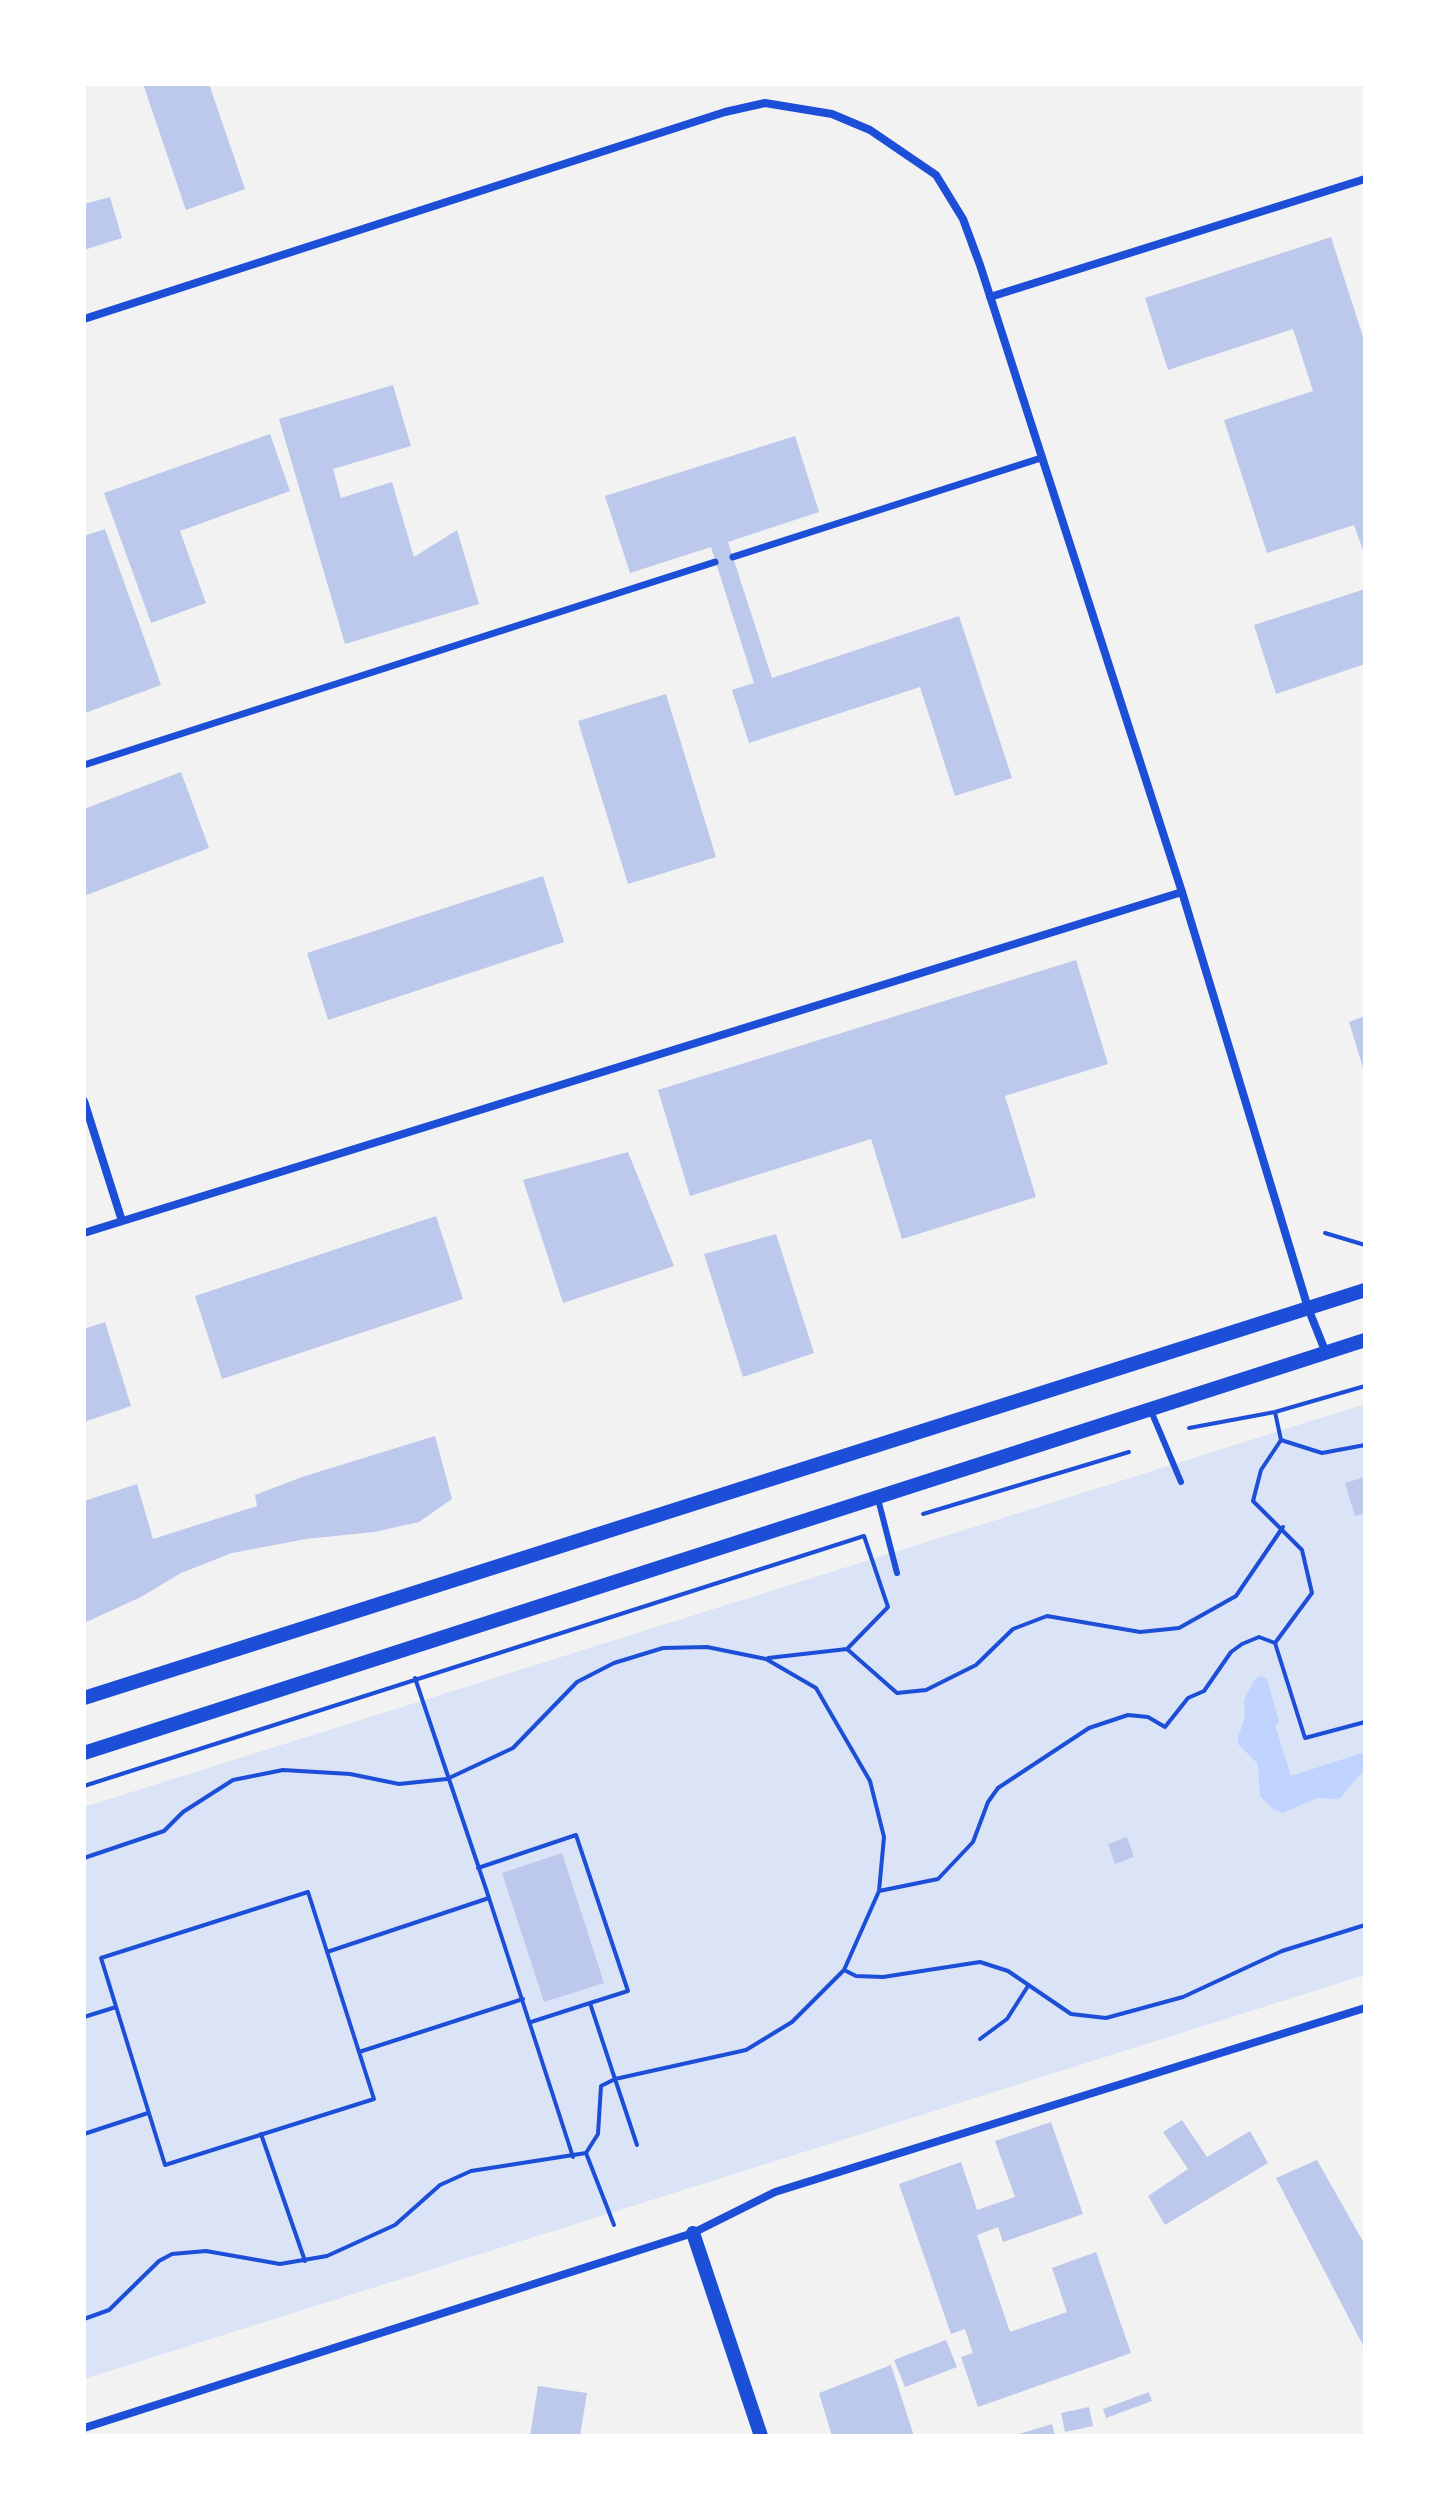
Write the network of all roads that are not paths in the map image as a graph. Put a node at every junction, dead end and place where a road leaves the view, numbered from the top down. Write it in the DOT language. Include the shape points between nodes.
graph roads {
  1 [pos="1365,179"];
  2 [pos="990,297"];
  3 [pos="84,319"];
  4 [pos="1041,458"];
  5 [pos="733,557"];
  6 [pos="715,562"];
  7 [pos="84,765"];
  8 [pos="1182,892"];
  9 [pos="84,1101"];
  10 [pos="122,1221"];
  11 [pos="84,1233"];
  12 [pos="1365,1290"];
  13 [pos="1308,1308"];
  14 [pos="1365,1340"];
  15 [pos="1326,1353"];
  16 [pos="1150,1410"];
  17 [pos="1181,1482"];
  18 [pos="878,1498"];
  19 [pos="897,1573"];
  20 [pos="84,1698"];
  21 [pos="84,1753"];
  22 [pos="1365,2008"];
  23 [pos="693,2233"];
  24 [pos="84,2428"];
  25 [pos="761,2436"];
  1 -- 2 [label="street"];
  2 -- 3 [label="street" via="963,219 936,175 870,130 832,114 765,103"];
  2 -- 4 [label="street"];
  4 -- 5 [label="street"];
  4 -- 8 [label="street"];
  6 -- 7 [label="street"];
  8 -- 10 [label="street"];
  8 -- 13 [label="street"];
  9 -- 10 [label="street"];
  10 -- 11 [label="street"];
  12 -- 13 [label="street"];
  13 -- 15 [label="street"];
  13 -- 20 [label="street"];
  14 -- 15 [label="street"];
  15 -- 16 [label="street"];
  16 -- 17 [label="lane"];
  16 -- 18 [label="street"];
  18 -- 19 [label="lane"];
  18 -- 21 [label="street"];
  22 -- 23 [label="street" via="775,2192"];
  23 -- 24 [label="street"];
  23 -- 25 [label="street"];
}
